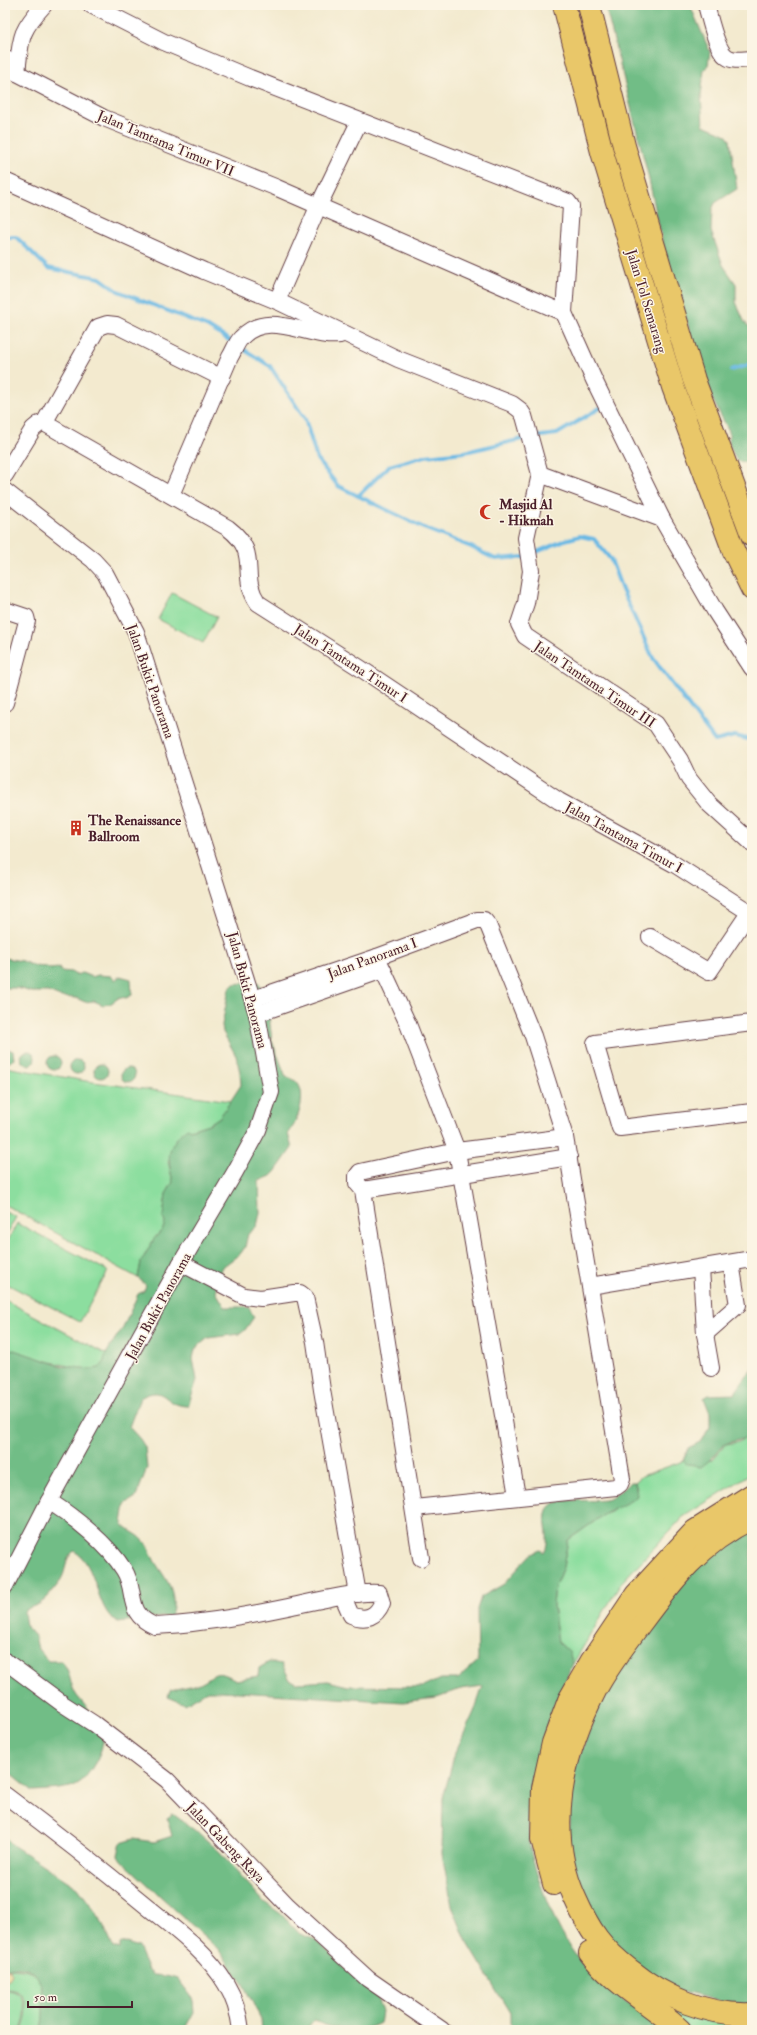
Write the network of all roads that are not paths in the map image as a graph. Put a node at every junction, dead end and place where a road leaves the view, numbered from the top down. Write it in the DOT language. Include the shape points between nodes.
graph roads {
  1 [pos="44,5"];
  2 [pos="91,5"];
  3 [pos="564,5"];
  4 [pos="588,5"];
  5 [pos="706,5"];
  6 [pos="5,58"];
  7 [pos="752,59"];
  8 [pos="18,73"];
  9 [pos="359,122"];
  10 [pos="5,182"];
  11 [pos="318,207"];
  12 [pos="277,300"];
  13 [pos="564,313"];
  14 [pos="347,334"];
  15 [pos="222,378"];
  16 [pos="44,423"];
  17 [pos="540,474"];
  18 [pos="5,475"];
  19 [pos="5,491"];
  20 [pos="171,495"];
  21 [pos="662,519"];
  22 [pos="752,535"];
  23 [pos="752,589"];
  24 [pos="5,610"];
  25 [pos="752,668"];
  26 [pos="5,703"];
  27 [pos="752,843"];
  28 [pos="751,913"];
  29 [pos="650,937"];
  30 [pos="380,964"];
  31 [pos="255,1007"];
  32 [pos="752,1023"];
  33 [pos="752,1112"];
  34 [pos="565,1137"];
  35 [pos="457,1151"];
  36 [pos="569,1157"];
  37 [pos="461,1174"];
  38 [pos="363,1190"];
  39 [pos="752,1259"];
  40 [pos="181,1263"];
  41 [pos="731,1263"];
  42 [pos="701,1268"];
  43 [pos="590,1286"];
  44 [pos="705,1334"];
  45 [pos="711,1368"];
  46 [pos="752,1495"];
  47 [pos="516,1496"];
  48 [pos="49,1501"];
  49 [pos="414,1508"];
  50 [pos="752,1518"];
  51 [pos="421,1558"];
  52 [pos="5,1586"];
  53 [pos="5,1661"];
  54 [pos="5,1795"];
  55 [pos="752,2014"];
  56 [pos="241,2030"];
  57 [pos="442,2030"];
  58 [pos="680,2030"];
  1 -- 8 [label="street" via="24,28 20,41"];
  2 -- 9 [label="street" via="164,42"];
  3 -- 23 [label="highway, Jalan Tol Semarang" via="602,152 673,387 734,552"];
  4 -- 22 [label="highway, Jalan Tol Semarang" via="624,146 694,380"];
  5 -- 7 [label="street" via="720,49 727,58"];
  6 -- 8 [label="street"];
  8 -- 11 [label="street, Jalan Tamtama Timur VII" via="104,118"];
  9 -- 11 [label="street"];
  9 -- 13 [label="street" via="568,202 571,206"];
  10 -- 12 [label="street" via="204,271"];
  11 -- 12 [label="street"];
  11 -- 13 [label="street, Jalan Tamtama Timur VII"];
  12 -- 14 [label="street"];
  13 -- 21 [label="street"];
  14 -- 15 [label="street" via="328,335 284,325 254,329 241,338"];
  14 -- 17 [label="street" via="398,359 512,404 520,410 527,425"];
  15 -- 16 [label="street" via="116,325 107,324 98,327"];
  15 -- 20 [label="street"];
  16 -- 18 [label="street" via="33,429"];
  16 -- 20 [label="street, Jalan Tamtama Timur I"];
  17 -- 21 [label="street"];
  17 -- 27 [label="street, Jalan Tamtama Timur III" via="526,538 531,571 526,603 519,624 525,636 656,724 680,760 689,779 709,804"];
  19 -- 31 [label="street, Jalan Bukit Panorama" via="93,560 104,573 136,632"];
  20 -- 28 [label="street, Jalan Tamtama Timur I" via="239,536 247,551 250,586 258,603 559,801 674,864"];
  21 -- 25 [label="street" via="715,611"];
  24 -- 26 [label="street" via="26,617 27,620"];
  28 -- 29 [label="street" via="709,972"];
  30 -- 31 [label="street, Jalan Panorama I"];
  30 -- 34 [label="street, Jalan Panorama I" via="477,920 484,920 533,1036"];
  30 -- 35 [label="street" via="408,1024"];
  31 -- 40 [label="street, Jalan Bukit Panorama" via="271,1092 258,1130"];
  32 -- 33 [label="street" via="595,1043 620,1128"];
  34 -- 35 [label="street"];
  34 -- 36 [label="street"];
  35 -- 37 [label="street"];
  35 -- 38 [label="street" via="360,1172 357,1183"];
  36 -- 37 [label="street"];
  36 -- 43 [label="street"];
  37 -- 38 [label="street"];
  37 -- 47 [label="street"];
  38 -- 49 [label="street"];
  39 -- 41 [label="street"];
  40 -- 48 [label="street, Jalan Bukit Panorama"];
  40 -- 48 [label="street" via="244,1296 261,1298 294,1293 305,1296 315,1342 351,1596 252,1614 155,1626 143,1621 135,1609 125,1571 115,1558 74,1517"];
  41 -- 42 [label="street"];
  41 -- 44 [label="street" via="738,1305"];
  42 -- 43 [label="street"];
  42 -- 44 [label="street"];
  43 -- 47 [label="street" via="622,1479 616,1487"];
  44 -- 45 [label="street"];
  46 -- 58 [label="highway" via="695,1531 636,1595 569,1700 553,1743 543,1788 542,1839 557,1893 574,1930 599,1964 620,1984 660,2011"];
  47 -- 49 [label="street"];
  48 -- 52 [label="street, Jalan Bukit Panorama"];
  49 -- 51 [label="street"];
  50 -- 55 [label="highway" via="699,1552 667,1586 596,1688 575,1738 562,1785 558,1831 570,1886 587,1923 610,1954 646,1984 675,1998 707,2010"];
  53 -- 57 [label="street, Jalan Gabeng Raya" via="167,1780 294,1912 368,1979"];
  54 -- 56 [label="street" via="75,1846 187,1939 226,1984 239,2012"];
}
